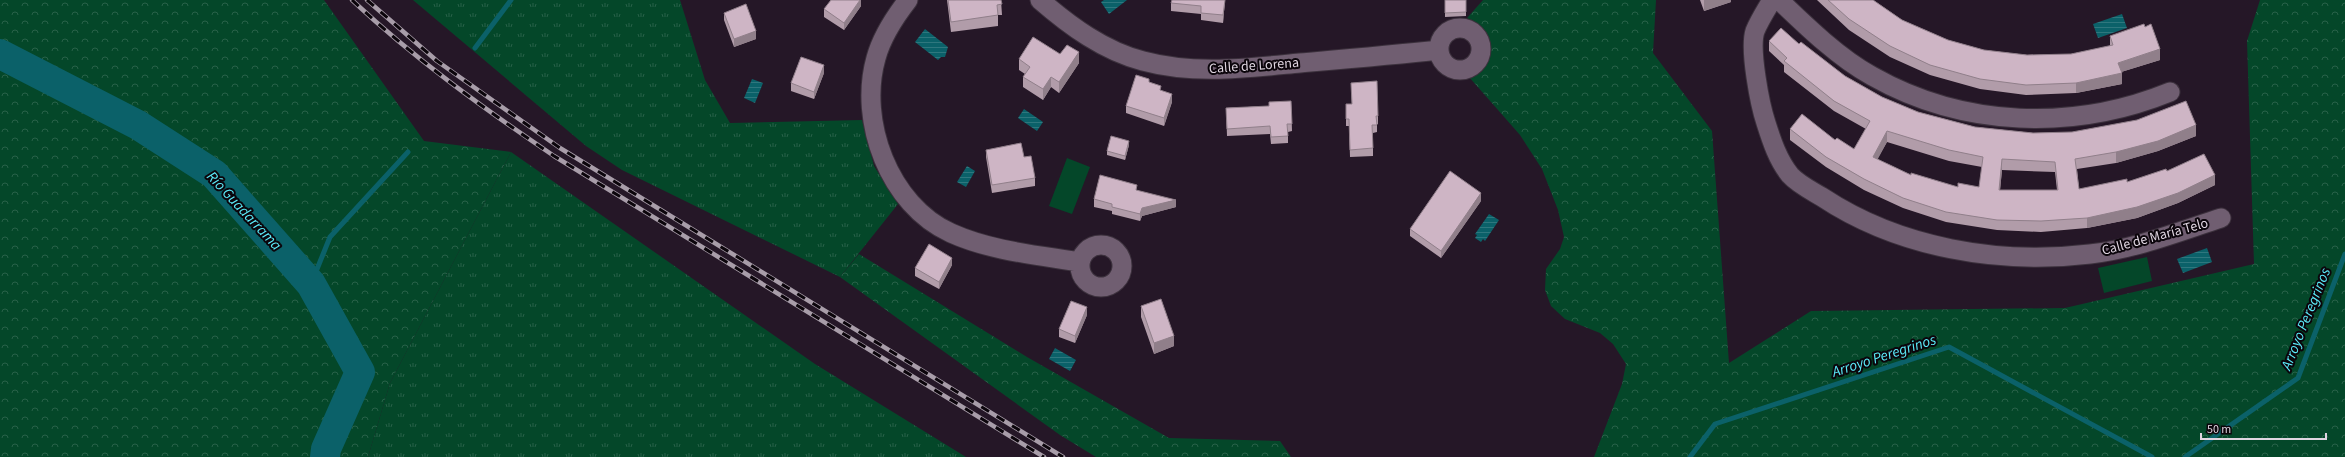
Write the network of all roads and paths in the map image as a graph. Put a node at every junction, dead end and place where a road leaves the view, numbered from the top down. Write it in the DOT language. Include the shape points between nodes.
graph roads {
  1 [pos="908,0"];
  2 [pos="1040,0"];
  3 [pos="1772,0"];
  4 [pos="1779,0"];
  5 [pos="1439,50"];
  6 [pos="2170,92"];
  7 [pos="2221,218"];
  8 [pos="1080,262"];
  1 -- 8 [label="street" via="888,27 876,58 871,87 872,117 881,156 897,186 920,212 949,233 985,246"];
  2 -- 5 [label="street, Calle de Lorena" via="1067,23 1106,47 1142,61 1181,68 1221,70"];
  3 -- 7 [label="street, Calle de María Telo" via="1755,33 1755,69 1762,113 1778,158 1792,177 1841,210 1886,230 1943,247 2018,258 2091,254 2142,243"];
  4 -- 6 [label="street" via="1815,34 1872,76 1924,100 1983,116 2037,120 2094,115 2144,103"];
}
